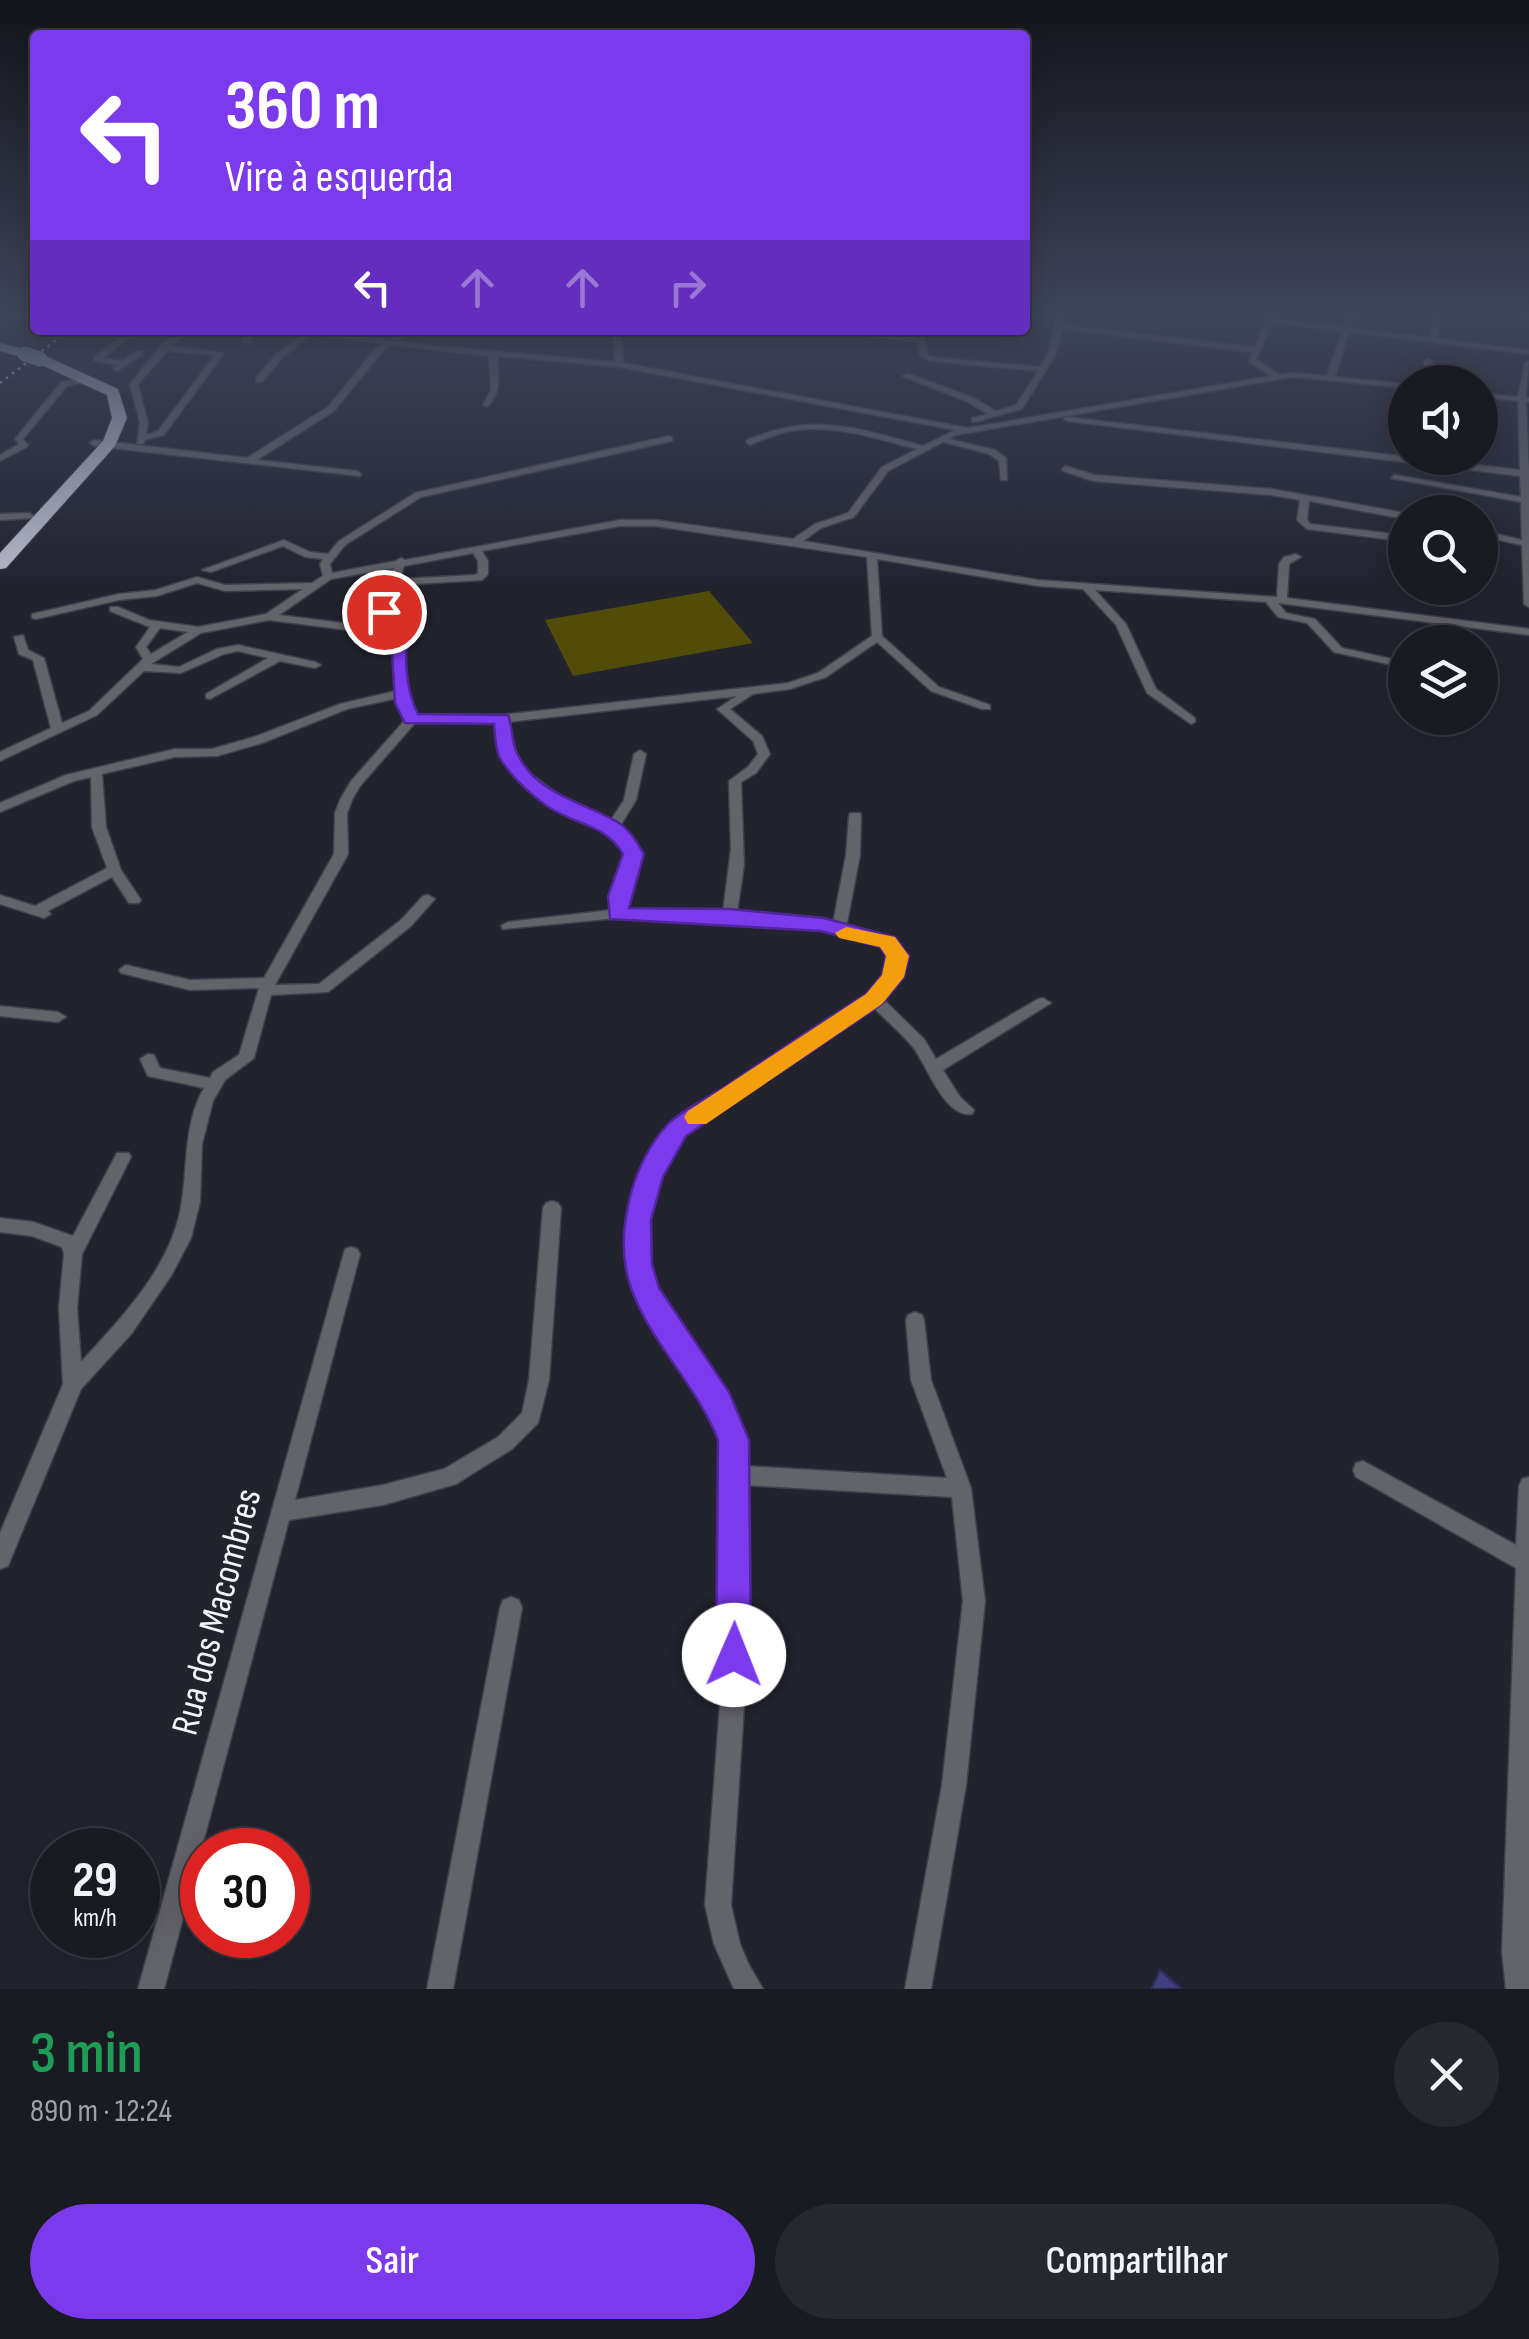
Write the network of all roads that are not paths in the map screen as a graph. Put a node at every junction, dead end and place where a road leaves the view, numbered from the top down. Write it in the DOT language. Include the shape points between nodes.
graph roads {
  1 [pos="49,403"];
  2 [pos="117,403"];
  3 [pos="138,403"];
  4 [pos="183,403"];
  5 [pos="336,403"];
  6 [pos="823,403"];
  7 [pos="975,403"];
  8 [pos="1021,403"];
  9 [pos="1138,403"];
  10 [pos="1526,403"];
  11 [pos="996,415"];
  12 [pos="1058,417"];
  13 [pos="947,426"];
  14 [pos="966,430"];
  15 [pos="940,438"];
  16 [pos="669,439"];
  17 [pos="140,442"];
  18 [pos="750,442"];
  19 [pos="101,444"];
  20 [pos="922,448"];
  21 [pos="0,458"];
  22 [pos="250,460"];
  23 [pos="1066,468"];
  24 [pos="356,474"];
  25 [pos="1528,474"];
  26 [pos="1004,478"];
  27 [pos="1395,478"];
  28 [pos="65,484"];
  29 [pos="1305,499"];
  30 [pos="1528,500"];
  31 [pos="1388,513"];
  32 [pos="29,516"];
  33 [pos="0,517"];
  34 [pos="1388,537"];
  35 [pos="1498,537"];
  36 [pos="794,542"];
  37 [pos="1528,543"];
  38 [pos="5,549"];
  39 [pos="477,551"];
  40 [pos="872,554"];
  41 [pos="330,557"];
  42 [pos="1296,557"];
  43 [pos="401,561"];
  44 [pos="0,564"];
  45 [pos="207,570"];
  46 [pos="328,577"];
  47 [pos="393,582"];
  48 [pos="314,586"];
  49 [pos="1088,588"];
  50 [pos="1276,599"];
  51 [pos="1529,604"];
  52 [pos="114,609"];
  53 [pos="36,616"];
  54 [pos="269,617"];
  55 [pos="157,624"];
  56 [pos="198,630"];
  57 [pos="1529,632"];
  58 [pos="399,634"];
  59 [pos="19,637"];
  60 [pos="877,637"];
  61 [pos="278,657"];
  62 [pos="1388,661"];
  63 [pos="145,664"];
  64 [pos="315,665"];
  65 [pos="751,692"];
  66 [pos="404,693"];
  67 [pos="210,696"];
  68 [pos="986,707"];
  69 [pos="502,718"];
  70 [pos="412,719"];
  71 [pos="1190,720"];
  72 [pos="58,731"];
  73 [pos="640,754"];
  74 [pos="0,758"];
  75 [pos="97,775"];
  76 [pos="0,808"];
  77 [pos="855,816"];
  78 [pos="612,828"];
  79 [pos="114,870"];
  80 [pos="0,899"];
  81 [pos="428,899"];
  82 [pos="134,900"];
  83 [pos="618,914"];
  84 [pos="729,916"];
  85 [pos="508,926"];
  86 [pos="839,930"];
  87 [pos="126,970"];
  88 [pos="266,987"];
  89 [pos="874,999"];
  90 [pos="1044,1003"];
  91 [pos="0,1011"];
  92 [pos="58,1017"];
  93 [pos="148,1059"];
  94 [pos="932,1069"];
  95 [pos="214,1084"];
  96 [pos="966,1110"];
  97 [pos="123,1157"];
  98 [pos="552,1208"];
  99 [pos="0,1225"];
  100 [pos="73,1254"];
  101 [pos="351,1254"];
  102 [pos="915,1320"];
  103 [pos="74,1384"];
  104 [pos="1363,1470"];
  105 [pos="736,1476"];
  106 [pos="1529,1486"];
  107 [pos="960,1488"];
  108 [pos="280,1512"];
  109 [pos="0,1560"];
  110 [pos="1529,1563"];
  111 [pos="511,1608"];
  112 [pos="151,1989"];
  113 [pos="440,1989"];
  114 [pos="750,1989"];
  115 [pos="918,1989"];
  116 [pos="1519,1989"];
  1 -- 21 [label="street" via="19,439 24,445"];
  2 -- 19 [label="highway" via="122,414"];
  3 -- 17 [label="street"];
  4 -- 17 [label="street" via="161,433"];
  5 -- 22 [label="street"];
  6 -- 13 [label="street"];
  7 -- 11 [label="street"];
  8 -- 11 [label="street"];
  9 -- 12 [label="street"];
  10 -- 25 [label="street"];
  11 -- 13 [label="street"];
  12 -- 14 [label="street"];
  12 -- 25 [label="street"];
  13 -- 14 [label="street"];
  14 -- 15 [label="street"];
  15 -- 20 [label="street"];
  15 -- 26 [label="street" via="992,452 1003,460"];
  16 -- 41 [label="street" via="418,495"];
  17 -- 19 [label="street"];
  17 -- 22 [label="street"];
  18 -- 20 [label="street" via="817,424"];
  19 -- 28 [label="highway"];
  20 -- 36 [label="street" via="885,468 851,515"];
  22 -- 24 [label="street"];
  23 -- 29 [label="street" via="1093,478"];
  25 -- 30 [label="street"];
  27 -- 30 [label="street"];
  28 -- 32 [label="highway"];
  28 -- 38 [label="highway"];
  29 -- 31 [label="street"];
  29 -- 34 [label="street" via="1307,526"];
  30 -- 37 [label="street"];
  32 -- 33 [label="street"];
  32 -- 38 [label="highway"];
  35 -- 37 [label="street"];
  36 -- 39 [label="street" via="634,522"];
  36 -- 40 [label="street"];
  37 -- 51 [label="street"];
  38 -- 44 [label="highway"];
  39 -- 43 [label="street"];
  39 -- 47 [label="street" via="484,574 478,578"];
  40 -- 49 [label="street"];
  40 -- 60 [label="street"];
  41 -- 45 [label="street" via="284,543"];
  41 -- 46 [label="street"];
  42 -- 50 [label="street" via="1284,564"];
  43 -- 46 [label="street"];
  43 -- 47 [label="street"];
  46 -- 48 [label="street"];
  47 -- 58 [label="street" via="384,612 402,618"];
  48 -- 53 [label="street" via="224,588 197,580"];
  48 -- 54 [label="street"];
  49 -- 50 [label="street"];
  49 -- 71 [label="street" via="1128,636 1150,691"];
  50 -- 57 [label="street"];
  50 -- 62 [label="street" via="1282,616 1311,621 1338,650"];
  52 -- 55 [label="street"];
  54 -- 56 [label="street"];
  54 -- 58 [label="street"];
  55 -- 56 [label="street"];
  55 -- 63 [label="street" via="141,647"];
  56 -- 63 [label="street"];
  58 -- 66 [label="street"];
  59 -- 72 [label="street" via="24,652 38,658"];
  60 -- 65 [label="street" via="822,675"];
  60 -- 68 [label="street" via="935,689"];
  61 -- 63 [label="street" via="230,649 182,670"];
  61 -- 64 [label="street"];
  61 -- 67 [label="street"];
  63 -- 72 [label="street" via="92,714"];
  65 -- 69 [label="street"];
  65 -- 84 [label="street" via="723,709 758,739 764,754 735,781 738,876"];
  66 -- 70 [label="street"];
  66 -- 75 [label="street" via="344,706 243,744 175,753"];
  69 -- 70 [label="street"];
  69 -- 78 [label="street" via="508,754 528,778 566,809"];
  70 -- 88 [label="street" via="355,784 342,813 341,854"];
  72 -- 74 [label="street"];
  73 -- 78 [label="street" via="630,800"];
  75 -- 76 [label="street" via="70,778"];
  75 -- 79 [label="street" via="99,827"];
  77 -- 86 [label="street"];
  78 -- 83 [label="street" via="634,854"];
  79 -- 80 [label="street" via="41,913"];
  79 -- 82 [label="street"];
  81 -- 88 [label="street" via="323,990"];
  83 -- 84 [label="street"];
  83 -- 85 [label="street"];
  84 -- 86 [label="street"];
  86 -- 89 [label="street" via="888,942 898,956 893,977"];
  87 -- 88 [label="street" via="190,985"];
  88 -- 95 [label="street" via="246,1058"];
  89 -- 94 [label="street" via="918,1043"];
  89 -- 105 [label="street" via="678,1130 637,1220 645,1288 728,1420"];
  90 -- 94 [label="street"];
  91 -- 92 [label="street"];
  93 -- 95 [label="street" via="154,1072"];
  94 -- 96 [label="street"];
  95 -- 103 [label="street" via="194,1144 182,1238 125,1327"];
  97 -- 100 [label="street"];
  98 -- 108 [label="street" via="531,1416 505,1444 449,1478"];
  99 -- 100 [label="street" via="69,1242"];
  100 -- 103 [label="street" via="68,1308"];
  101 -- 108 [label="street, Rua dos Macombres"];
  102 -- 107 [label="street" via="921,1380"];
  103 -- 109 [label="street"];
  104 -- 110 [label="street"];
  105 -- 107 [label="street"];
  105 -- 114 [label="street" via="733,1691 718,1905 726,1944"];
  106 -- 110 [label="street"];
  107 -- 115 [label="street" via="974,1602 968,1680"];
  108 -- 112 [label="street, Rua dos Macombres"];
  110 -- 116 [label="street"];
  111 -- 113 [label="street"];
}
